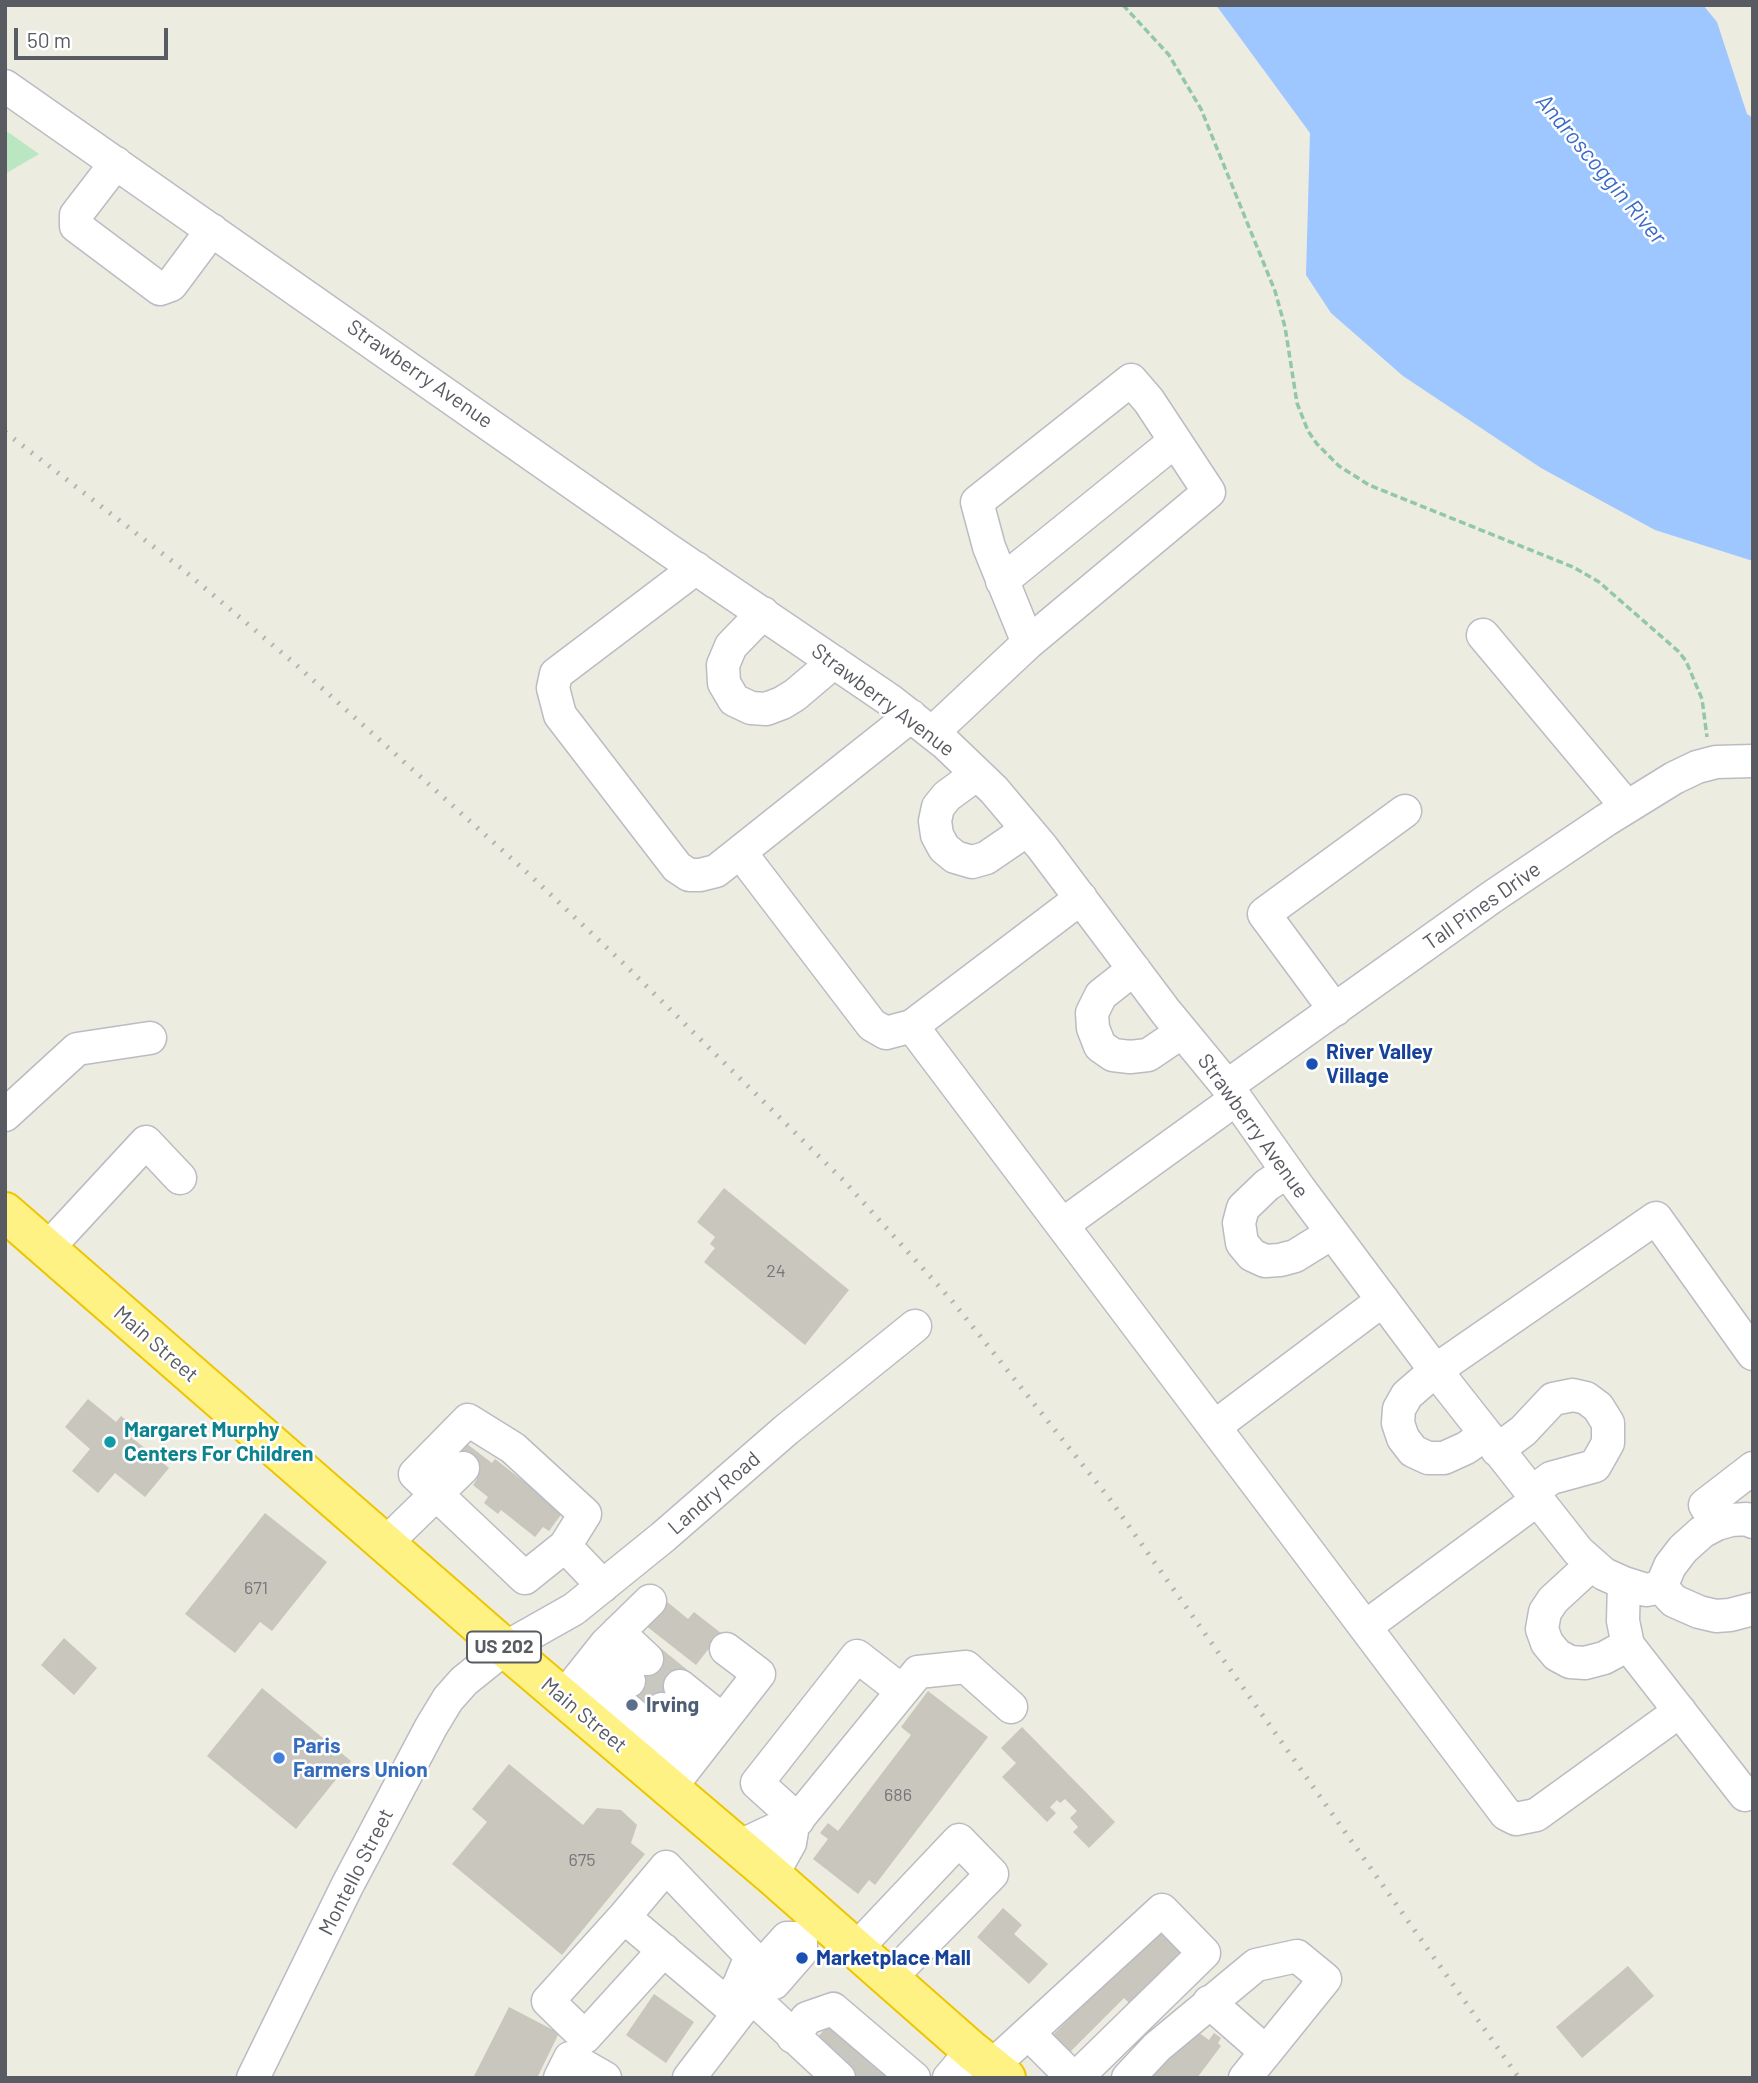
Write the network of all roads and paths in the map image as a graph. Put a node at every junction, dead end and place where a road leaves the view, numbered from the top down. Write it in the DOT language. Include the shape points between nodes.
graph roads {
  1 [pos="1123,5"];
  2 [pos="5,86"];
  3 [pos="116,163"];
  4 [pos="212,230"];
  5 [pos="1175,441"];
  6 [pos="696,568"];
  7 [pos="1003,580"];
  8 [pos="763,614"];
  9 [pos="1483,635"];
  10 [pos="1028,643"];
  11 [pos="834,662"];
  12 [pos="921,725"];
  13 [pos="1708,745"];
  14 [pos="1753,761"];
  15 [pos="977,774"];
  16 [pos="1627,807"];
  17 [pos="1405,810"];
  18 [pos="1027,830"];
  19 [pos="740,852"];
  20 [pos="1080,898"];
  21 [pos="1134,969"];
  22 [pos="1335,1010"];
  23 [pos="912,1027"];
  24 [pos="1182,1032"];
  25 [pos="150,1038"];
  26 [pos="1231,1092"];
  27 [pos="5,1115"];
  28 [pos="1287,1172"];
  29 [pos="180,1178"];
  30 [pos="5,1212"];
  31 [pos="1062,1225"];
  32 [pos="1332,1233"];
  33 [pos="47,1249"];
  34 [pos="1383,1300"];
  35 [pos="915,1326"];
  36 [pos="1753,1354"];
  37 [pos="1436,1370"];
  38 [pos="1214,1427"];
  39 [pos="1491,1442"];
  40 [pos="478,1452"];
  41 [pos="1753,1468"];
  42 [pos="437,1494"];
  43 [pos="1534,1496"];
  44 [pos="1753,1522"];
  45 [pos="1717,1524"];
  46 [pos="386,1543"];
  47 [pos="565,1546"];
  48 [pos="1591,1565"];
  49 [pos="1624,1583"];
  50 [pos="603,1586"];
  51 [pos="1661,1587"];
  52 [pos="650,1601"];
  53 [pos="574,1609"];
  54 [pos="1753,1609"];
  55 [pos="1365,1627"];
  56 [pos="1628,1645"];
  57 [pos="505,1648"];
  58 [pos="726,1648"];
  59 [pos="593,1661"];
  60 [pos="638,1670"];
  61 [pos="902,1691"];
  62 [pos="671,1698"];
  63 [pos="1011,1707"];
  64 [pos="1680,1711"];
  65 [pos="696,1753"];
  66 [pos="1745,1795"];
  67 [pos="795,1823"];
  68 [pos="738,1847"];
  69 [pos="772,1875"];
  70 [pos="889,1914"];
  71 [pos="624,1917"];
  72 [pos="809,1927"];
  73 [pos="664,1950"];
  74 [pos="855,1950"];
  75 [pos="915,1952"];
  76 [pos="888,1979"];
  77 [pos="751,1989"];
  78 [pos="1209,2002"];
  79 [pos="1028,2033"];
  80 [pos="793,2037"];
  81 [pos="1266,2052"];
  82 [pos="572,2058"];
  83 [pos="870,2062"];
  84 [pos="980,2068"];
  85 [pos="253,2078"];
  86 [pos="606,2078"];
  87 [pos="689,2078"];
  88 [pos="1075,2078"];
  89 [pos="1128,2078"];
  90 [pos="1245,2078"];
  1 -- 13 [label="path" via="1168,55 1201,109 1275,291 1297,403 1317,444 1339,466 1369,485 1573,566 1599,582 1686,661 1702,698"];
  2 -- 3 [label="street, Strawberry Avenue"];
  3 -- 4 [label="street, Strawberry Avenue"];
  3 -- 4 [label="street" via="76,215 76,226 160,289 171,285"];
  4 -- 6 [label="street, Strawberry Avenue"];
  5 -- 7 [label="street"];
  5 -- 7 [label="street" via="1131,380 977,502"];
  5 -- 10 [label="street" via="1209,492"];
  6 -- 8 [label="street, Strawberry Avenue"];
  6 -- 19 [label="street" via="556,674 553,688 560,715 677,867 689,875 700,875 716,871"];
  7 -- 10 [label="street"];
  8 -- 11 [label="street, Strawberry Avenue"];
  8 -- 11 [label="street" via="731,646 723,665 724,683 734,700 751,708 774,706 795,695"];
  9 -- 16 [label="street"];
  10 -- 12 [label="street"];
  11 -- 12 [label="street, Strawberry Avenue"];
  12 -- 15 [label="street, Strawberry Avenue"];
  12 -- 19 [label="street"];
  14 -- 16 [label="street, Tall Pines Drive" via="1697,767"];
  15 -- 18 [label="street, Strawberry Avenue"];
  15 -- 18 [label="street" via="938,807 937,835 944,848 972,862 986,858"];
  16 -- 22 [label="street, Tall Pines Drive"];
  17 -- 22 [label="street" via="1264,914"];
  18 -- 20 [label="street, Strawberry Avenue"];
  19 -- 23 [label="street" via="872,1025 886,1033"];
  20 -- 21 [label="street, Strawberry Avenue"];
  20 -- 23 [label="street"];
  21 -- 24 [label="street, Strawberry Avenue"];
  21 -- 24 [label="street" via="1101,995 1092,1013 1100,1046 1113,1055 1148,1055"];
  22 -- 26 [label="street, Tall Pines Drive"];
  23 -- 31 [label="street"];
  24 -- 26 [label="street, Strawberry Avenue"];
  25 -- 27 [label="street" via="77,1049"];
  26 -- 28 [label="street, Strawberry Avenue"];
  26 -- 31 [label="street, Tall Pines Drive"];
  28 -- 32 [label="street, Strawberry Avenue"];
  28 -- 32 [label="street" via="1243,1208 1239,1223 1242,1243 1265,1261 1280,1260"];
  29 -- 33 [label="street" via="146,1142"];
  30 -- 33 [label="highway, Main Street / US 202"];
  31 -- 38 [label="street"];
  32 -- 34 [label="street, Strawberry Avenue"];
  33 -- 46 [label="highway, Main Street / US 202"];
  34 -- 37 [label="street, Strawberry Avenue"];
  34 -- 38 [label="street"];
  35 -- 50 [label="street, Landry Road"];
  36 -- 37 [label="street" via="1656,1218"];
  37 -- 39 [label="street, Strawberry Avenue"];
  37 -- 39 [label="street" via="1411,1390 1399,1409 1403,1438 1413,1451 1428,1458 1444,1458"];
  38 -- 55 [label="street"];
  39 -- 43 [label="street, Strawberry Avenue"];
  39 -- 43 [label="street" via="1523,1430 1553,1399 1573,1395 1598,1407 1608,1423 1608,1443 1595,1466 1551,1478"];
  40 -- 42 [label="street"];
  40 -- 42 [label="street" via="468,1420 415,1474"];
  40 -- 47 [label="street" via="513,1448 585,1514"];
  41 -- 45 [label="street" via="1705,1505"];
  42 -- 46 [label="street"];
  42 -- 47 [label="street" via="526,1578"];
  43 -- 48 [label="street, Strawberry Avenue"];
  43 -- 55 [label="street"];
  44 -- 45 [label="street"];
  45 -- 51 [label="street" via="1683,1549"];
  46 -- 57 [label="highway, Main Street / US 202"];
  47 -- 50 [label="street"];
  48 -- 49 [label="street, Strawberry Avenue"];
  48 -- 56 [label="street" via="1545,1612 1542,1629 1546,1643 1570,1662 1585,1663"];
  49 -- 51 [label="street, Strawberry Avenue" via="1646,1590"];
  49 -- 56 [label="street"];
  50 -- 53 [label="street, Landry Road"];
  51 -- 54 [label="street" via="1674,1601 1699,1612 1716,1616"];
  52 -- 59 [label="street"];
  53 -- 57 [label="street, Landry Road"];
  53 -- 59 [label="street"];
  55 -- 64 [label="street" via="1506,1814 1516,1819 1536,1815"];
  56 -- 64 [label="street"];
  57 -- 59 [label="highway, Main Street / US 202"];
  57 -- 85 [label="street, Montello Street" via="464,1681 431,1727"];
  58 -- 65 [label="street" via="759,1674"];
  59 -- 60 [label="street"];
  59 -- 65 [label="highway, Main Street / US 202"];
  61 -- 63 [label="street" via="918,1672 965,1667"];
  61 -- 67 [label="street"];
  61 -- 67 [label="street" via="857,1656 757,1783"];
  62 -- 65 [label="street"];
  64 -- 66 [label="street"];
  65 -- 68 [label="highway, Main Street / US 202"];
  67 -- 68 [label="street"];
  67 -- 69 [label="street" via="790,1843"];
  68 -- 69 [label="highway, Main Street / US 202"];
  69 -- 72 [label="highway, Main Street / US 202"];
  70 -- 74 [label="street"];
  70 -- 75 [label="street"];
  70 -- 75 [label="street" via="959,1840 992,1874"];
  71 -- 73 [label="street"];
  71 -- 77 [label="street" via="666,1867 751,1956"];
  71 -- 82 [label="street" via="548,2001"];
  72 -- 74 [label="highway, Main Street / US 202"];
  72 -- 77 [label="street" via="801,1952 774,1983"];
  73 -- 77 [label="street" via="726,2003"];
  73 -- 82 [label="street"];
  74 -- 76 [label="highway, Main Street / US 202"];
  75 -- 76 [label="street"];
  76 -- 84 [label="highway, Main Street / US 202"];
  77 -- 80 [label="street"];
  77 -- 87 [label="street"];
  78 -- 81 [label="street"];
  78 -- 81 [label="street" via="1256,1965 1297,1956 1325,1979"];
  78 -- 89 [label="street"];
  79 -- 84 [label="street"];
  79 -- 88 [label="street"];
  79 -- 88 [label="street" via="1162,1910 1204,1952"];
  80 -- 83 [label="street"];
  80 -- 83 [label="street" via="807,2018 833,2009"];
  81 -- 90 [label="street"];
  82 -- 86 [label="street"];
}
